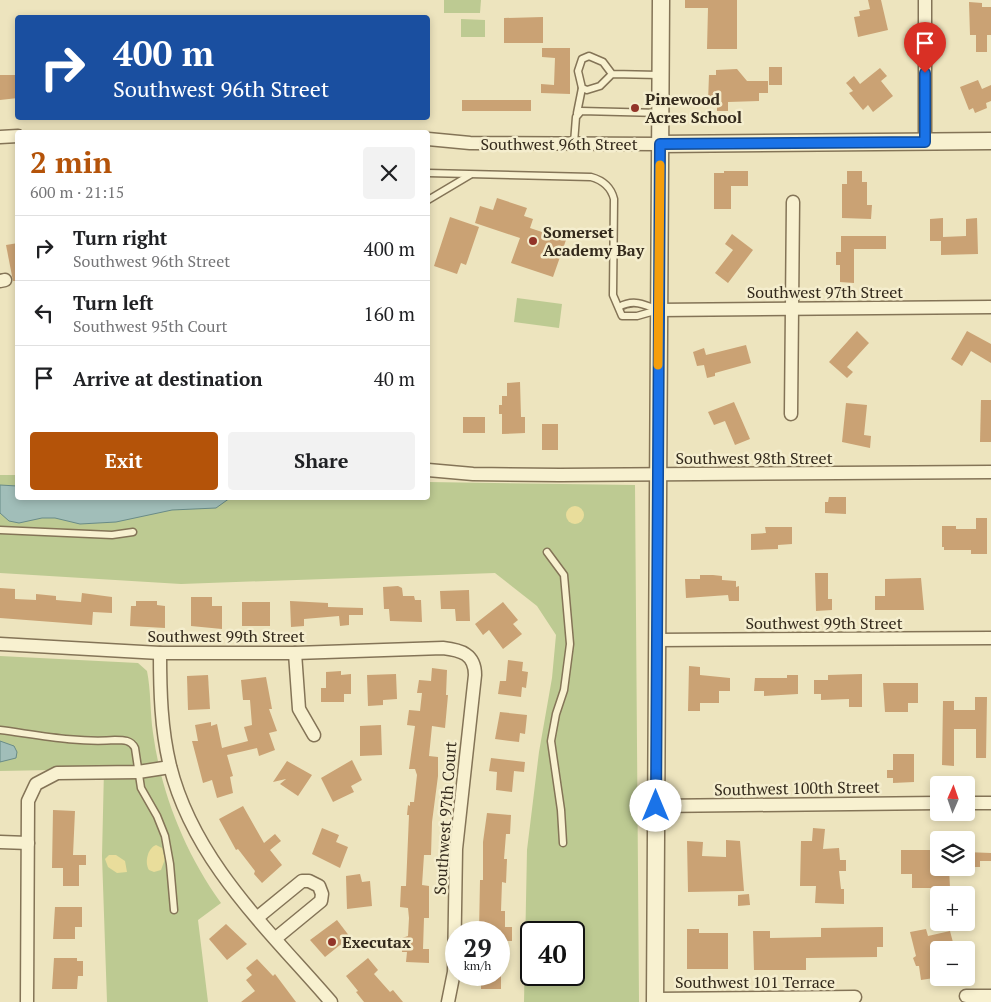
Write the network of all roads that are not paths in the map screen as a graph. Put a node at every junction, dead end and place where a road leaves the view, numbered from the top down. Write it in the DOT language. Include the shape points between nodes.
graph roads {
  1 [pos="661,0"];
  2 [pos="925,0"];
  3 [pos="612,74"];
  4 [pos="660,74"];
  5 [pos="582,88"];
  6 [pos="660,113"];
  7 [pos="577,115"];
  8 [pos="15,136"];
  9 [pos="0,137"];
  10 [pos="430,139"];
  11 [pos="991,141"];
  12 [pos="925,142"];
  13 [pos="574,144"];
  14 [pos="660,144"];
  15 [pos="430,173"];
  16 [pos="472,174"];
  17 [pos="430,199"];
  18 [pos="793,202"];
  19 [pos="991,306"];
  20 [pos="620,307"];
  21 [pos="792,308"];
  22 [pos="658,310"];
  23 [pos="791,414"];
  24 [pos="430,470"];
  25 [pos="991,472"];
  26 [pos="658,474"];
  27 [pos="0,530"];
  28 [pos="133,532"];
  29 [pos="547,552"];
  30 [pos="991,638"];
  31 [pos="657,640"];
  32 [pos="0,644"];
  33 [pos="452,649"];
  34 [pos="294,652"];
  35 [pos="160,653"];
  36 [pos="0,730"];
  37 [pos="314,735"];
  38 [pos="170,767"];
  39 [pos="138,772"];
  40 [pos="930,803"];
  41 [pos="975,803"];
  42 [pos="991,803"];
  43 [pos="656,806"];
  44 [pos="0,842"];
  45 [pos="563,842"];
  46 [pos="28,843"];
  47 [pos="174,910"];
  48 [pos="258,917"];
  49 [pos="276,938"];
  50 [pos="966,996"];
  51 [pos="991,996"];
  52 [pos="855,998"];
  53 [pos="655,1000"];
  54 [pos="28,1002"];
  55 [pos="331,1002"];
  56 [pos="448,1002"];
  1 -- 4 [label="street"];
  2 -- 12 [label="street"];
  3 -- 4 [label="lane"];
  3 -- 5 [label="lane" via="592,90"];
  3 -- 5 [label="lane" via="599,59 585,57 580,61 578,71"];
  4 -- 6 [label="street"];
  5 -- 7 [label="lane"];
  6 -- 7 [label="lane" via="581,111"];
  6 -- 14 [label="street"];
  7 -- 13 [label="lane"];
  8 -- 9 [label="street"];
  10 -- 13 [label="street, Southwest 96th Street" via="470,144"];
  11 -- 12 [label="street, Southwest 96th Street"];
  12 -- 14 [label="street, Southwest 96th Street"];
  13 -- 14 [label="street, Southwest 96th Street"];
  14 -- 22 [label="street"];
  15 -- 16 [label="lane"];
  16 -- 17 [label="lane"];
  16 -- 20 [label="lane" via="590,177 604,183 614,199 614,296"];
  18 -- 21 [label="street"];
  19 -- 21 [label="street, Southwest 97th Street"];
  20 -- 22 [label="lane" via="627,302 639,302"];
  20 -- 22 [label="lane" via="622,316"];
  21 -- 22 [label="street, Southwest 97th Street"];
  21 -- 23 [label="street"];
  22 -- 26 [label="street"];
  24 -- 26 [label="street, Southwest 98th Street" via="473,474"];
  25 -- 26 [label="street, Southwest 98th Street"];
  26 -- 31 [label="street"];
  27 -- 28 [label="lane" via="112,535"];
  29 -- 45 [label="lane" via="564,575 570,644 564,690 551,741"];
  30 -- 31 [label="street, Southwest 99th Street"];
  31 -- 43 [label="street"];
  32 -- 35 [label="street, Southwest 99th Street"];
  33 -- 34 [label="street, Southwest 99th Street"];
  33 -- 56 [label="street, Southwest 97th Court" via="470,656 475,670 456,849 454,972"];
  34 -- 35 [label="street, Southwest 99th Street"];
  34 -- 37 [label="street" via="299,709"];
  35 -- 38 [label="street" via="163,729"];
  36 -- 39 [label="lane" via="89,742 129,742 135,748"];
  38 -- 39 [label="street"];
  38 -- 48 [label="street" via="180,798 202,844 233,889"];
  39 -- 46 [label="street" via="62,773 36,784 29,797"];
  39 -- 47 [label="lane" via="145,798 165,836"];
  40 -- 43 [label="street, Southwest 100th Street"];
  41 -- 42 [label="street"];
  43 -- 53 [label="street"];
  44 -- 46 [label="street"];
  46 -- 54 [label="street"];
  48 -- 49 [label="street"];
  48 -- 49 [label="street" via="302,882 309,881 319,886 321,901"];
  49 -- 55 [label="street"];
  50 -- 51 [label="street"];
  52 -- 53 [label="street, Southwest 101 Terrace"];
}
